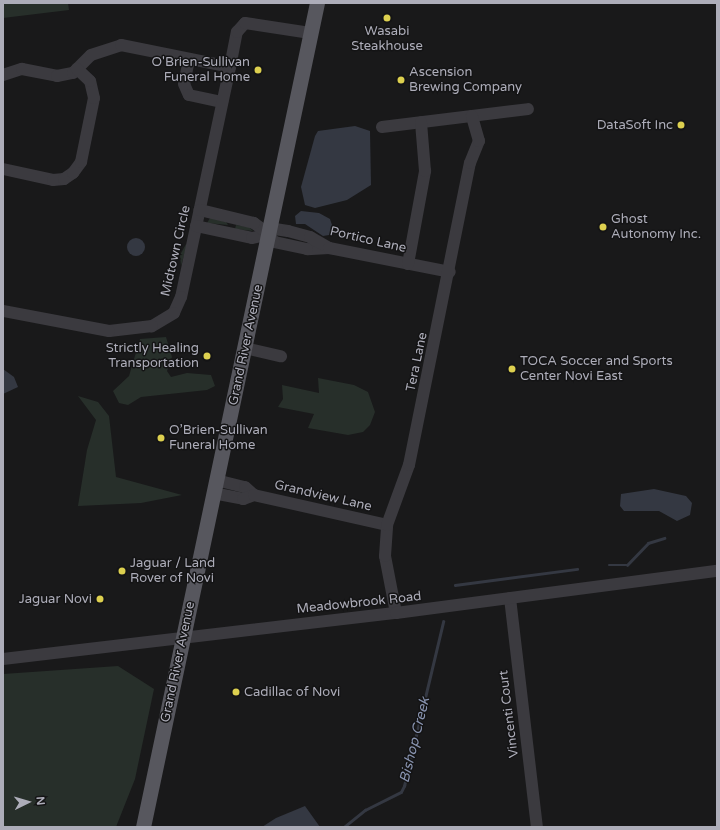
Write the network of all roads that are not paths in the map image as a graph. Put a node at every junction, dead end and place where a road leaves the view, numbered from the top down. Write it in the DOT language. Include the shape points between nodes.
graph roads {
  1 [pos="317,3"];
  2 [pos="310,33"];
  3 [pos="189,59"];
  4 [pos="230,68"];
  5 [pos="77,69"];
  6 [pos="3,75"];
  7 [pos="222,102"];
  8 [pos="528,109"];
  9 [pos="472,116"];
  10 [pos="421,122"];
  11 [pos="382,127"];
  12 [pos="3,169"];
  13 [pos="203,211"];
  14 [pos="233,218"];
  15 [pos="196,226"];
  16 [pos="230,233"];
  17 [pos="271,238"];
  18 [pos="408,264"];
  19 [pos="450,272"];
  20 [pos="3,311"];
  21 [pos="245,348"];
  22 [pos="282,356"];
  23 [pos="215,486"];
  24 [pos="387,525"];
  25 [pos="717,571"];
  26 [pos="510,598"];
  27 [pos="396,613"];
  28 [pos="183,638"];
  29 [pos="3,659"];
  30 [pos="143,827"];
  31 [pos="537,827"];
  1 -- 2 [label="main road, Grand River Avenue"];
  2 -- 4 [label="street, Midtown Circle" via="245,23 237,32"];
  2 -- 17 [label="main road, Grand River Avenue"];
  3 -- 4 [label="street"];
  3 -- 5 [label="street" via="121,45 91,55"];
  3 -- 7 [label="street" via="184,84 189,95"];
  4 -- 7 [label="street, Midtown Circle"];
  5 -- 6 [label="street" via="57,76 22,69"];
  5 -- 12 [label="street" via="90,81 94,98 81,162 73,173 64,179 53,180"];
  7 -- 13 [label="street, Midtown Circle"];
  8 -- 9 [label="street"];
  9 -- 10 [label="street"];
  9 -- 19 [label="street, Tera Lane" via="479,141 470,164"];
  10 -- 11 [label="street"];
  10 -- 18 [label="street" via="425,171"];
  13 -- 14 [label="street" via="217,217"];
  13 -- 15 [label="street, Midtown Circle"];
  14 -- 16 [label="street"];
  14 -- 17 [label="street" via="254,223"];
  15 -- 16 [label="street, Portico Lane"];
  15 -- 20 [label="street, Midtown Circle" via="178,307 160,323 125,330 93,330"];
  16 -- 17 [label="street, Portico Lane" via="252,238"];
  17 -- 18 [label="street, Portico Lane" via="275,229 288,231 310,237 329,248"];
  17 -- 21 [label="main road, Grand River Avenue"];
  18 -- 19 [label="street, Portico Lane"];
  19 -- 24 [label="street, Tera Lane" via="409,465"];
  21 -- 22 [label="street"];
  21 -- 23 [label="main road, Grand River Avenue"];
  23 -- 24 [label="street, Grandview Lane" via="243,499 254,495"];
  23 -- 28 [label="main road, Grand River Avenue"];
  24 -- 27 [label="street, Tera Lane" via="385,556"];
  25 -- 26 [label="street, Meadowbrook Road"];
  26 -- 27 [label="street, Meadowbrook Road"];
  26 -- 31 [label="street, Vincenti Court"];
  27 -- 28 [label="street, Meadowbrook Road"];
  28 -- 29 [label="street, Meadowbrook Road"];
  28 -- 30 [label="main road, Grand River Avenue"];
}
